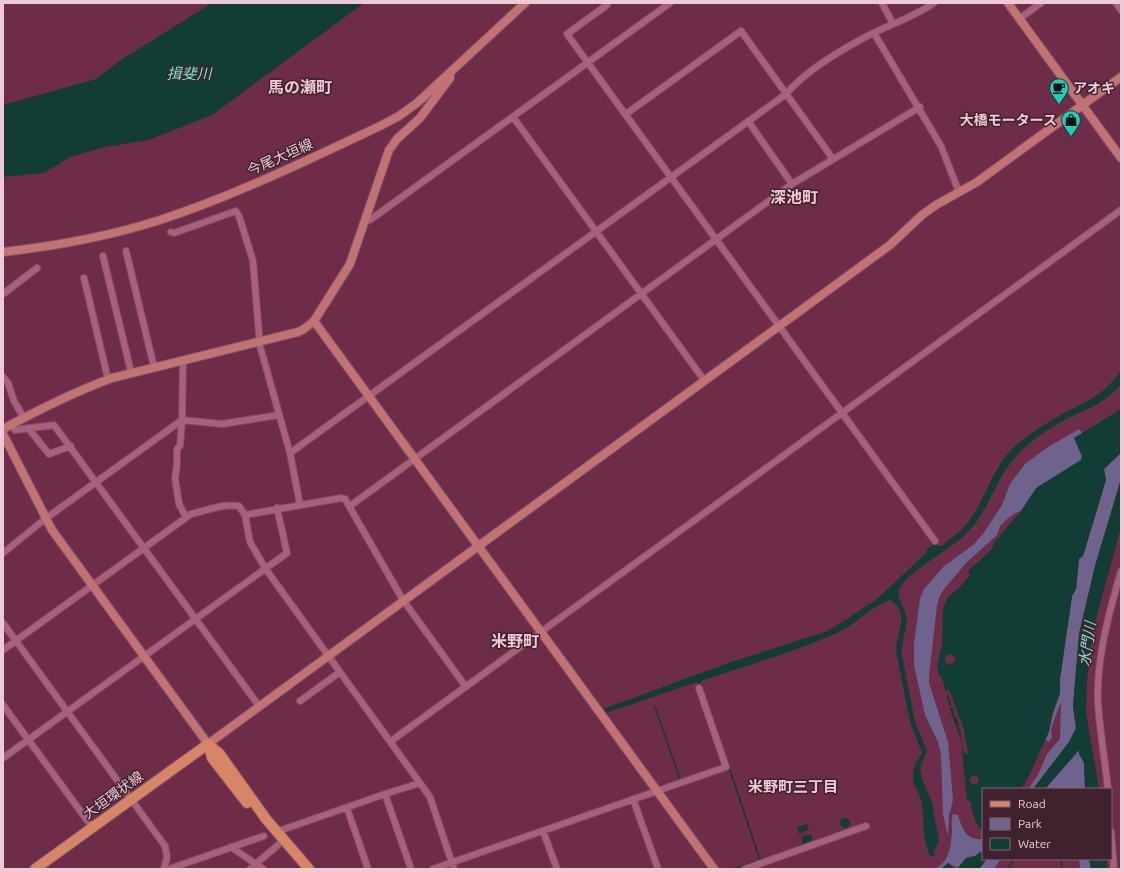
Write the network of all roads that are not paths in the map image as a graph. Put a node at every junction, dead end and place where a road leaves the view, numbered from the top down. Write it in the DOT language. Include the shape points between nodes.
graph roads {
  1 [pos="526,3"];
  2 [pos="606,3"];
  3 [pos="670,3"];
  4 [pos="882,3"];
  5 [pos="934,3"];
  6 [pos="1008,3"];
  7 [pos="1041,3"];
  8 [pos="1116,3"];
  9 [pos="1121,10"];
  10 [pos="1019,19"];
  11 [pos="893,24"];
  12 [pos="874,33"];
  13 [pos="588,62"];
  14 [pos="450,73"];
  15 [pos="1121,77"];
  16 [pos="786,94"];
  17 [pos="1082,106"];
  18 [pos="920,108"];
  19 [pos="626,114"];
  20 [pos="513,117"];
  21 [pos="748,121"];
  22 [pos="1121,158"];
  23 [pos="834,159"];
  24 [pos="672,177"];
  25 [pos="792,184"];
  26 [pos="959,192"];
  27 [pos="1121,210"];
  28 [pos="365,220"];
  29 [pos="171,232"];
  30 [pos="596,232"];
  31 [pos="717,239"];
  32 [pos="126,251"];
  33 [pos="3,252"];
  34 [pos="103,256"];
  35 [pos="37,268"];
  36 [pos="84,278"];
  37 [pos="4,292"];
  38 [pos="642,294"];
  39 [pos="314,321"];
  40 [pos="780,326"];
  41 [pos="260,341"];
  42 [pos="183,360"];
  43 [pos="154,367"];
  44 [pos="131,372"];
  45 [pos="3,377"];
  46 [pos="108,380"];
  47 [pos="704,380"];
  48 [pos="370,396"];
  49 [pos="843,412"];
  50 [pos="279,415"];
  51 [pos="24,418"];
  52 [pos="182,420"];
  53 [pos="11,425"];
  54 [pos="28,428"];
  55 [pos="3,430"];
  56 [pos="3,434"];
  57 [pos="71,446"];
  58 [pos="290,453"];
  59 [pos="415,459"];
  60 [pos="97,482"];
  61 [pos="300,505"];
  62 [pos="350,506"];
  63 [pos="277,508"];
  64 [pos="245,515"];
  65 [pos="186,517"];
  66 [pos="45,519"];
  67 [pos="935,541"];
  68 [pos="478,545"];
  69 [pos="144,547"];
  70 [pos="3,553"];
  71 [pos="265,568"];
  72 [pos="1121,571"];
  73 [pos="92,585"];
  74 [pos="402,600"];
  75 [pos="196,618"];
  76 [pos="3,623"];
  77 [pos="541,632"];
  78 [pos="16,641"];
  79 [pos="3,650"];
  80 [pos="328,655"];
  81 [pos="144,656"];
  82 [pos="340,672"];
  83 [pos="466,687"];
  84 [pos="698,688"];
  85 [pos="300,701"];
  86 [pos="3,704"];
  87 [pos="259,706"];
  88 [pos="68,711"];
  89 [pos="28,740"];
  90 [pos="391,741"];
  91 [pos="208,744"];
  92 [pos="3,758"];
  93 [pos="420,782"];
  94 [pos="1108,788"];
  95 [pos="658,791"];
  96 [pos="385,794"];
  97 [pos="131,799"];
  98 [pos="633,799"];
  99 [pos="347,808"];
  100 [pos="866,826"];
  101 [pos="92,827"];
  102 [pos="544,831"];
  103 [pos="270,832"];
  104 [pos="1112,844"];
  105 [pos="278,845"];
  106 [pos="231,847"];
  107 [pos="256,864"];
  108 [pos="453,866"];
  109 [pos="36,868"];
  110 [pos="166,868"];
  111 [pos="250,869"];
  112 [pos="263,869"];
  113 [pos="301,869"];
  114 [pos="309,869"];
  115 [pos="368,869"];
  116 [pos="412,869"];
  117 [pos="433,869"];
  118 [pos="557,869"];
  119 [pos="658,869"];
  120 [pos="714,869"];
  121 [pos="745,869"];
  122 [pos="1114,869"];
  1 -- 14 [label="street, 今尾大垣線"];
  2 -- 13 [label="street" via="607,5 567,34"];
  3 -- 13 [label="street"];
  4 -- 11 [label="street"];
  5 -- 11 [label="street" via="914,16"];
  6 -- 10 [label="street"];
  7 -- 10 [label="street"];
  8 -- 9 [label="street"];
  10 -- 17 [label="street"];
  11 -- 12 [label="street"];
  12 -- 16 [label="street" via="795,83"];
  12 -- 18 [label="street"];
  13 -- 19 [label="street"];
  13 -- 20 [label="street"];
  14 -- 28 [label="street" via="450,78 420,118 389,150"];
  14 -- 33 [label="street, 今尾大垣線" via="399,116 219,199 132,228 70,242"];
  15 -- 17 [label="street"];
  16 -- 19 [label="street" via="740,31"];
  16 -- 21 [label="street"];
  16 -- 23 [label="street"];
  17 -- 22 [label="street"];
  17 -- 26 [label="street" via="977,182"];
  18 -- 23 [label="street"];
  18 -- 26 [label="street" via="941,146"];
  19 -- 24 [label="street"];
  20 -- 28 [label="street" via="370,220"];
  20 -- 30 [label="street"];
  21 -- 24 [label="street"];
  21 -- 25 [label="street"];
  23 -- 25 [label="street"];
  24 -- 30 [label="street"];
  24 -- 31 [label="street"];
  25 -- 31 [label="street"];
  26 -- 40 [label="street" via="922,215 890,245"];
  27 -- 49 [label="street"];
  28 -- 39 [label="street" via="350,264"];
  29 -- 41 [label="street" via="198,226 236,211 248,240 253,261"];
  30 -- 38 [label="street"];
  30 -- 48 [label="street"];
  31 -- 38 [label="street"];
  31 -- 40 [label="street"];
  32 -- 43 [label="street"];
  34 -- 44 [label="street"];
  35 -- 37 [label="street"];
  36 -- 46 [label="street"];
  38 -- 47 [label="street"];
  38 -- 59 [label="street"];
  39 -- 41 [label="street" via="298,332"];
  39 -- 48 [label="street"];
  40 -- 47 [label="street"];
  40 -- 49 [label="street"];
  41 -- 42 [label="street"];
  41 -- 50 [label="street"];
  42 -- 43 [label="street"];
  42 -- 52 [label="street"];
  43 -- 44 [label="street"];
  44 -- 46 [label="street"];
  45 -- 51 [label="street"];
  46 -- 51 [label="street"];
  47 -- 68 [label="street"];
  48 -- 58 [label="street"];
  48 -- 59 [label="street"];
  49 -- 67 [label="street"];
  49 -- 77 [label="street"];
  50 -- 52 [label="street" via="222,424"];
  50 -- 58 [label="street"];
  51 -- 53 [label="street"];
  52 -- 60 [label="street"];
  52 -- 65 [label="street" via="174,474 179,504"];
  53 -- 54 [label="street" via="15,430"];
  53 -- 55 [label="street"];
  54 -- 57 [label="street" via="54,425"];
  54 -- 57 [label="street" via="49,454"];
  56 -- 66 [label="street"];
  57 -- 60 [label="street"];
  58 -- 61 [label="street"];
  59 -- 62 [label="street"];
  59 -- 68 [label="street"];
  60 -- 66 [label="street"];
  60 -- 69 [label="street"];
  61 -- 62 [label="street" via="341,498"];
  61 -- 63 [label="street"];
  62 -- 74 [label="street"];
  63 -- 64 [label="street"];
  63 -- 71 [label="street" via="287,553"];
  64 -- 65 [label="street" via="239,506 227,505 212,507"];
  64 -- 71 [label="street" via="250,542"];
  65 -- 69 [label="street"];
  66 -- 70 [label="street"];
  66 -- 73 [label="street"];
  68 -- 74 [label="street"];
  68 -- 77 [label="street"];
  69 -- 73 [label="street"];
  69 -- 75 [label="street"];
  71 -- 75 [label="street"];
  71 -- 80 [label="street"];
  72 -- 94 [label="street" via="1107,624 1099,673 1098,703"];
  73 -- 78 [label="street"];
  73 -- 81 [label="street"];
  74 -- 80 [label="street"];
  74 -- 83 [label="street"];
  75 -- 81 [label="street"];
  75 -- 87 [label="street"];
  76 -- 78 [label="street"];
  77 -- 83 [label="street"];
  77 -- 95 [label="street"];
  78 -- 79 [label="street"];
  78 -- 88 [label="street"];
  80 -- 82 [label="street"];
  80 -- 87 [label="street"];
  81 -- 88 [label="street"];
  81 -- 91 [label="street"];
  82 -- 85 [label="street"];
  82 -- 90 [label="street"];
  83 -- 90 [label="street"];
  84 -- 95 [label="street" via="726,767"];
  86 -- 89 [label="street"];
  87 -- 91 [label="street"];
  88 -- 89 [label="street"];
  88 -- 97 [label="street"];
  89 -- 92 [label="street"];
  89 -- 101 [label="street"];
  90 -- 93 [label="street"];
  91 -- 97 [label="main road, 大垣環状線"];
  91 -- 103 [label="main road" via="219,753"];
  93 -- 96 [label="street"];
  93 -- 108 [label="street" via="430,797"];
  95 -- 98 [label="street"];
  95 -- 120 [label="street"];
  96 -- 99 [label="street"];
  96 -- 116 [label="street"];
  97 -- 101 [label="main road, 大垣環状線"];
  97 -- 110 [label="street" via="165,846"];
  98 -- 102 [label="street"];
  98 -- 119 [label="street"];
  99 -- 103 [label="street"];
  99 -- 115 [label="street"];
  100 -- 121 [label="street"];
  101 -- 109 [label="main road, 大垣環状線"];
  102 -- 108 [label="street"];
  102 -- 118 [label="street"];
  103 -- 105 [label="main road"];
  103 -- 106 [label="street"];
  103 -- 114 [label="main road"];
  104 -- 122 [label="street"];
  105 -- 107 [label="street"];
  105 -- 113 [label="main road"];
  106 -- 107 [label="street"];
  106 -- 110 [label="street"];
  107 -- 111 [label="street"];
  107 -- 112 [label="street"];
  108 -- 117 [label="street"];
}
